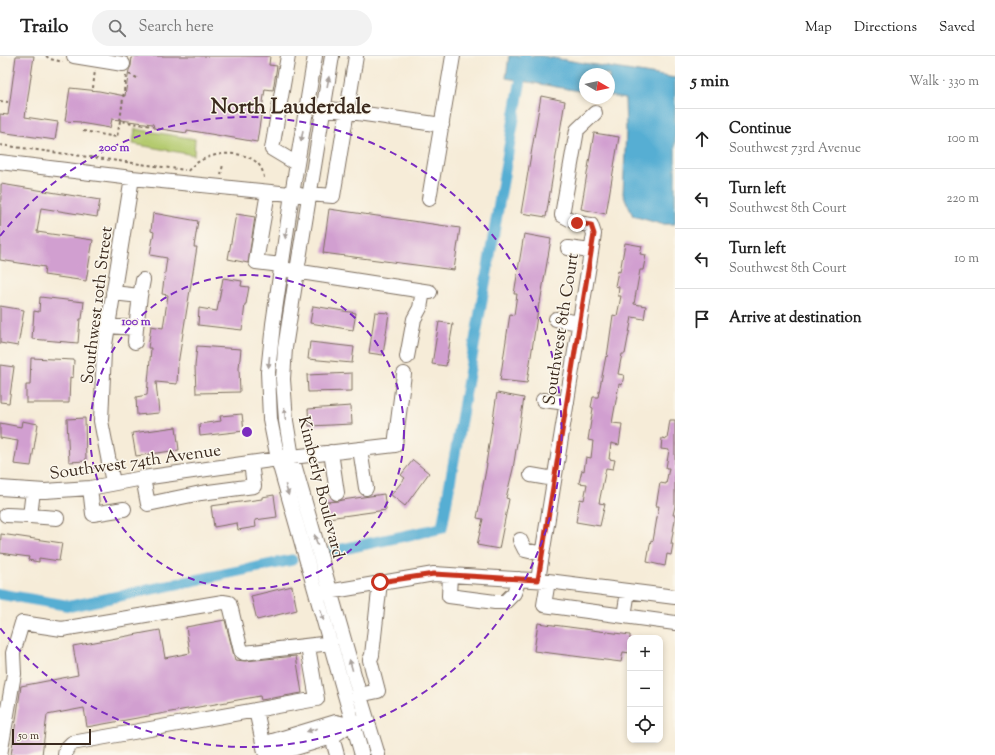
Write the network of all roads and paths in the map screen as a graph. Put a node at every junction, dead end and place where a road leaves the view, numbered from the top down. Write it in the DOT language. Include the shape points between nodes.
graph roads {
  1 [pos="74,56"];
  2 [pos="288,56"];
  3 [pos="315,56"];
  4 [pos="332,56"];
  5 [pos="356,56"];
  6 [pos="453,56"];
  7 [pos="96,58"];
  8 [pos="125,68"];
  9 [pos="0,101"];
  10 [pos="8,102"];
  11 [pos="323,108"];
  12 [pos="347,111"];
  13 [pos="595,113"];
  14 [pos="120,121"];
  15 [pos="442,125"];
  16 [pos="152,126"];
  17 [pos="83,130"];
  18 [pos="0,145"];
  19 [pos="0,162"];
  20 [pos="223,164"];
  21 [pos="297,164"];
  22 [pos="188,170"];
  23 [pos="195,171"];
  24 [pos="215,174"];
  25 [pos="132,178"];
  26 [pos="269,187"];
  27 [pos="292,194"];
  28 [pos="309,195"];
  29 [pos="429,199"];
  30 [pos="568,248"];
  31 [pos="591,251"];
  32 [pos="281,267"];
  33 [pos="297,271"];
  34 [pos="143,280"];
  35 [pos="113,293"];
  36 [pos="140,296"];
  37 [pos="556,319"];
  38 [pos="580,323"];
  39 [pos="108,326"];
  40 [pos="136,328"];
  41 [pos="135,342"];
  42 [pos="407,357"];
  43 [pos="404,374"];
  44 [pos="543,400"];
  45 [pos="567,403"];
  46 [pos="360,448"];
  47 [pos="331,452"];
  48 [pos="292,457"];
  49 [pos="278,459"];
  50 [pos="251,463"];
  51 [pos="198,470"];
  52 [pos="530,475"];
  53 [pos="143,478"];
  54 [pos="554,479"];
  55 [pos="113,483"];
  56 [pos="0,488"];
  57 [pos="90,488"];
  58 [pos="366,488"];
  59 [pos="33,491"];
  60 [pos="201,493"];
  61 [pos="337,493"];
  62 [pos="124,509"];
  63 [pos="6,515"];
  64 [pos="30,516"];
  65 [pos="58,518"];
  66 [pos="520,540"];
  67 [pos="542,554"];
  68 [pos="450,575"];
  69 [pos="519,579"];
  70 [pos="543,580"];
  71 [pos="380,582"];
  72 [pos="330,590"];
  73 [pos="628,591"];
  74 [pos="316,594"];
  75 [pos="675,597"];
  76 [pos="624,616"];
  77 [pos="675,623"];
  78 [pos="331,643"];
  79 [pos="308,647"];
  80 [pos="360,695"];
  81 [pos="256,710"];
  82 [pos="368,720"];
  83 [pos="352,725"];
  84 [pos="332,737"];
  85 [pos="264,749"];
  86 [pos="0,755"];
  87 [pos="65,755"];
  88 [pos="272,755"];
  89 [pos="337,755"];
  90 [pos="362,755"];
  91 [pos="378,755"];
  1 -- 7 [label="street"];
  2 -- 21 [label="street" via="272,149"];
  3 -- 21 [label="street, Kimberly Boulevard, one-way"];
  11 -- 4 [label="street, Kimberly Boulevard, one-way"];
  5 -- 12 [label="street"];
  6 -- 15 [label="street"];
  7 -- 8 [label="street"];
  8 -- 14 [label="path"];
  9 -- 10 [label="path"];
  11 -- 12 [label="street"];
  11 -- 28 [label="street, Kimberly Boulevard"];
  12 -- 15 [label="street"];
  12 -- 28 [label="street" via="333,196"];
  13 -- 31 [label="street, Southwest 8th Court" via="577,130 562,215 577,223 591,225 594,234"];
  14 -- 16 [label="path"];
  14 -- 17 [label="path" via="118,137"];
  15 -- 29 [label="street"];
  18 -- 22 [label="path"];
  19 -- 25 [label="street"];
  20 -- 24 [label="path" via="221,175"];
  21 -- 27 [label="street, Kimberly Boulevard"];
  22 -- 23 [label="path"];
  22 -- 26 [label="path" via="204,158 232,154 258,163 262,168 264,181"];
  25 -- 26 [label="street"];
  25 -- 35 [label="street, Southwest 10th Street"];
  26 -- 27 [label="street"];
  26 -- 32 [label="street" via="256,262"];
  27 -- 28 [label="street"];
  27 -- 32 [label="street, Kimberly Boulevard, one-way"];
  28 -- 33 [label="street, Kimberly Boulevard"];
  30 -- 31 [label="street"];
  31 -- 38 [label="street, Southwest 8th Court"];
  32 -- 33 [label="street"];
  32 -- 49 [label="street, Kimberly Boulevard, one-way" via="268,372 270,419"];
  33 -- 42 [label="street" via="426,291 414,319"];
  48 -- 33 [label="street, Kimberly Boulevard, one-way" via="283,379 285,348"];
  34 -- 36 [label="street"];
  35 -- 36 [label="street"];
  35 -- 39 [label="street, Southwest 10th Street"];
  36 -- 40 [label="street"];
  37 -- 38 [label="street"];
  38 -- 45 [label="street, Southwest 8th Court"];
  39 -- 40 [label="street"];
  39 -- 55 [label="street, Southwest 10th Street" via="104,351 101,421"];
  40 -- 41 [label="street"];
  43 -- 46 [label="street, Southwest 74th Avenue" via="394,445"];
  44 -- 45 [label="street"];
  45 -- 54 [label="street, Southwest 8th Court"];
  46 -- 47 [label="street, Southwest 74th Avenue"];
  46 -- 58 [label="street"];
  47 -- 48 [label="street, Southwest 74th Avenue"];
  47 -- 61 [label="street"];
  48 -- 49 [label="street, Southwest 74th Avenue"];
  72 -- 48 [label="street, Kimberly Boulevard, one-way"];
  49 -- 50 [label="street, Southwest 74th Avenue"];
  49 -- 74 [label="street, Kimberly Boulevard, one-way"];
  50 -- 51 [label="street, Southwest 74th Avenue"];
  50 -- 60 [label="street" via="254,486"];
  51 -- 53 [label="street, Southwest 74th Avenue"];
  51 -- 60 [label="street"];
  52 -- 54 [label="street"];
  53 -- 55 [label="street, Southwest 74th Avenue"];
  53 -- 60 [label="street" via="148,504"];
  54 -- 67 [label="street, Southwest 8th Court"];
  55 -- 57 [label="street, Southwest 74th Avenue"];
  56 -- 59 [label="street, Southwest 74th Avenue"];
  57 -- 59 [label="street, Southwest 74th Avenue"];
  57 -- 62 [label="street" via="93,514"];
  59 -- 64 [label="street"];
  63 -- 64 [label="street"];
  64 -- 65 [label="street"];
  66 -- 67 [label="street" via="525,550"];
  67 -- 70 [label="street, Southwest 8th Court"];
  68 -- 69 [label="street"];
  68 -- 69 [label="street" via="449,596 494,602 505,602 514,593"];
  68 -- 71 [label="street" via="434,574"];
  69 -- 70 [label="street"];
  70 -- 73 [label="street"];
  70 -- 76 [label="street, Southwest 8th Court" via="544,605"];
  71 -- 72 [label="street"];
  71 -- 80 [label="street" via="370,660 378,690"];
  72 -- 74 [label="street"];
  80 -- 72 [label="street, Kimberly Boulevard, one-way"];
  73 -- 75 [label="street"];
  73 -- 76 [label="street"];
  74 -- 78 [label="street, Kimberly Boulevard, one-way"];
  76 -- 77 [label="street"];
  78 -- 79 [label="street"];
  78 -- 83 [label="street, Kimberly Boulevard"];
  79 -- 81 [label="street" via="317,699"];
  79 -- 86 [label="street" via="244,653 241,651 229,603 223,602 62,629 22,623 13,653 14,674"];
  80 -- 82 [label="street, Kimberly Boulevard"];
  81 -- 85 [label="street"];
  81 -- 87 [label="street" via="72,742"];
  82 -- 83 [label="street"];
  82 -- 91 [label="street, Kimberly Boulevard"];
  83 -- 84 [label="street"];
  83 -- 85 [label="street, one-way" via="336,722"];
  83 -- 90 [label="street, Kimberly Boulevard"];
  84 -- 88 [label="street"];
  84 -- 89 [label="street"];
}
